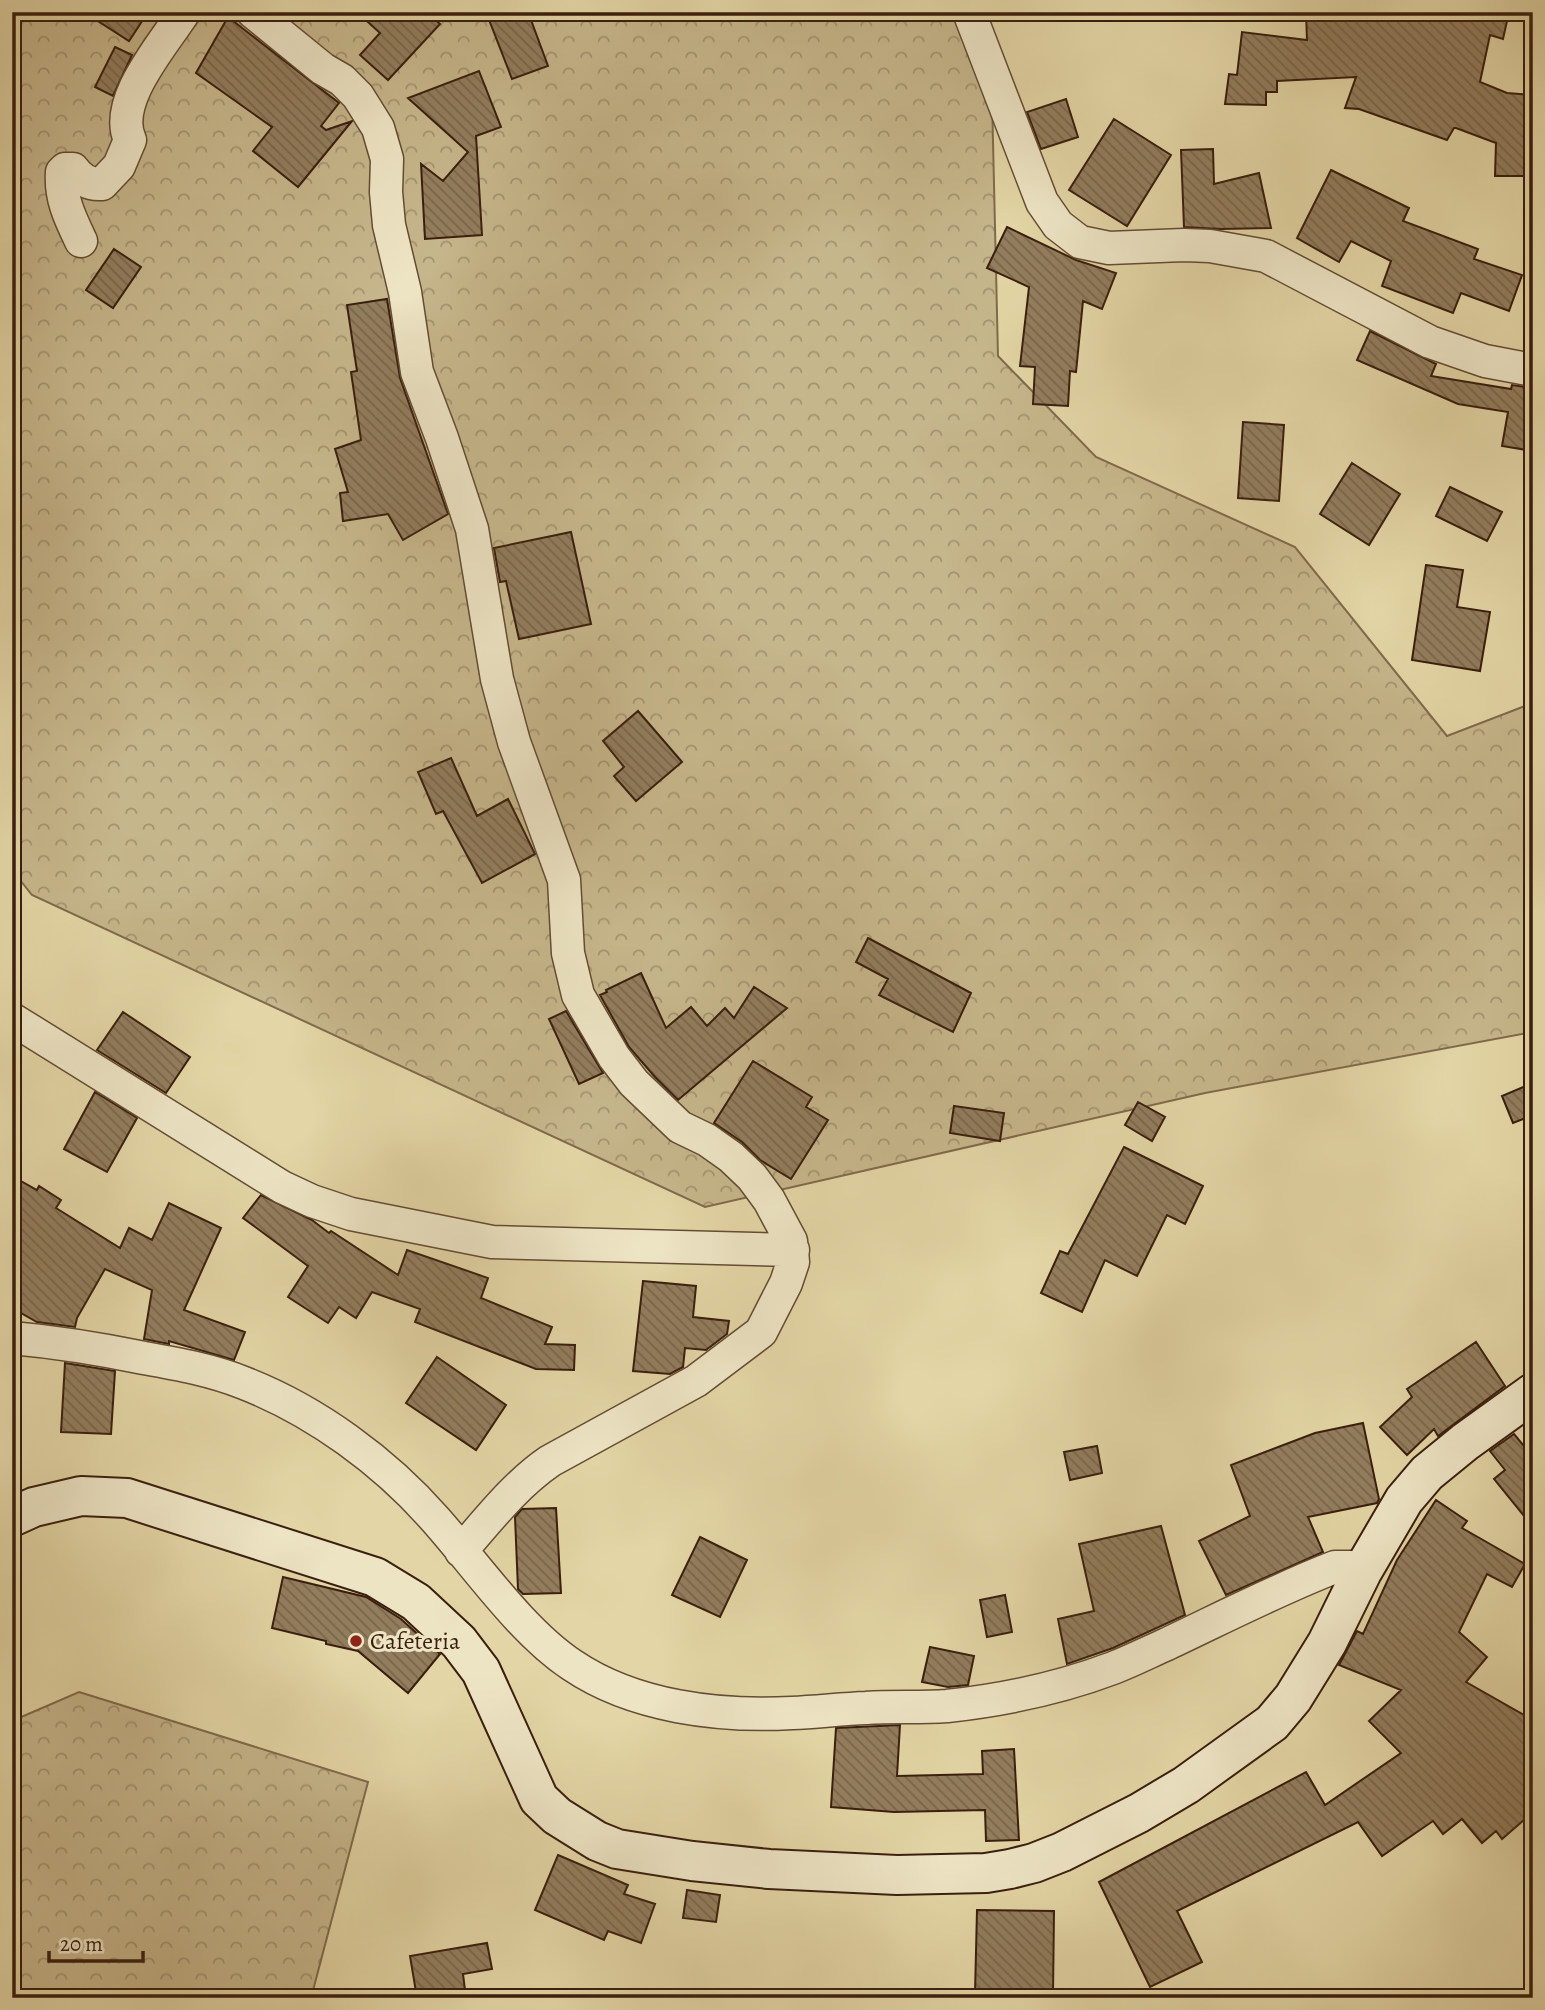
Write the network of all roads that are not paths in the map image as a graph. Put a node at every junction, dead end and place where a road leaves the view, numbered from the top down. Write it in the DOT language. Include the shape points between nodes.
graph roads {
  1 [pos="184,12"];
  2 [pos="253,12"];
  3 [pos="969,12"];
  4 [pos="81,242"];
  5 [pos="1533,370"];
  6 [pos="12,1019"];
  7 [pos="793,1250"];
  8 [pos="12,1338"];
  9 [pos="1533,1394"];
  10 [pos="12,1517"];
  11 [pos="461,1551"];
  12 [pos="1362,1572"];
  1 -- 4 [label="street" via="138,82 127,110 130,140 118,166 102,184 87,182 73,169 62,172 63,200"];
  2 -- 7 [label="street" via="342,80 358,96 377,128 387,159 389,225 417,372 472,529 497,679 514,742 564,880 568,953 578,995 634,1083 680,1126 732,1157 752,1177 788,1233"];
  3 -- 5 [label="street" via="1042,202 1058,225 1080,242 1109,248 1210,246 1266,256 1430,342 1485,361"];
  6 -- 7 [label="street" via="273,1181 351,1214 492,1242"];
  7 -- 11 [label="street" via="786,1283 761,1332 696,1381 530,1475"];
  8 -- 11 [label="street" via="192,1367 275,1397 380,1466 410,1492"];
  9 -- 12 [label="main road" via="1427,1473 1404,1500"];
  10 -- 12 [label="main road" via="80,1496 127,1498 375,1577 416,1602 459,1642 481,1671 539,1799 578,1830 617,1849 692,1861 833,1873 1010,1869 1062,1852 1139,1813 1272,1723 1317,1662"];
  11 -- 12 [label="street" via="546,1644 596,1680 658,1701 748,1714 945,1706 1057,1686 1114,1668 1335,1567"];
}
